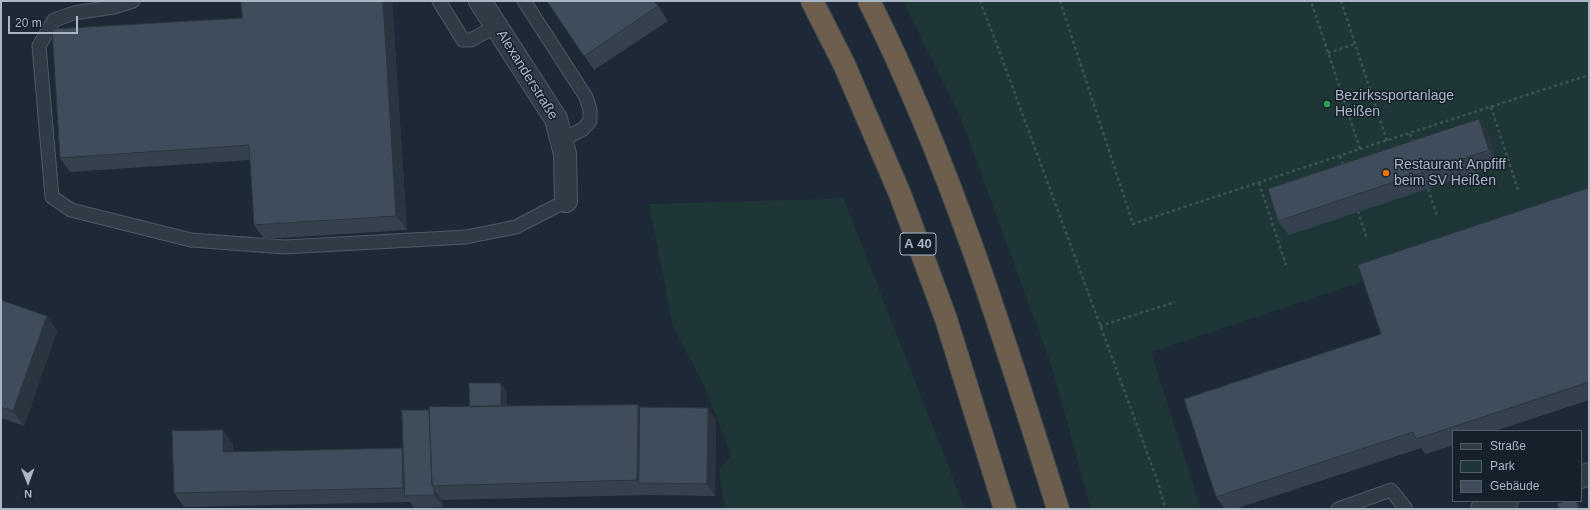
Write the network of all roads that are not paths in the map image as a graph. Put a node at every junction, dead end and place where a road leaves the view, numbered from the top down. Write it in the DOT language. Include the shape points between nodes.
graph roads {
  1 [pos="134,1"];
  2 [pos="438,1"];
  3 [pos="480,1"];
  4 [pos="524,1"];
  5 [pos="812,1"];
  6 [pos="869,1"];
  7 [pos="496,26"];
  8 [pos="562,140"];
  9 [pos="566,200"];
  10 [pos="1504,502"];
  11 [pos="1005,509"];
  12 [pos="1058,509"];
  13 [pos="1338,509"];
  14 [pos="1406,509"];
  15 [pos="1482,509"];
  1 -- 9 [label="lane" via="74,13 54,20 39,46 52,197 71,210 191,240 285,247 466,237 516,227"];
  2 -- 7 [label="lane" via="463,40 471,40"];
  3 -- 7 [label="street, Alexanderstraße"];
  4 -- 8 [label="lane" via="586,97 590,110 590,121 583,129"];
  5 -- 11 [label="highway, A 40" via="844,64 900,194 946,319"];
  6 -- 12 [label="highway" via="889,41 948,181 1015,371"];
  7 -- 8 [label="street, Alexanderstraße" via="556,119"];
  8 -- 9 [label="street, Alexanderstraße" via="565,154"];
  10 -- 15 [label="street"];
  13 -- 14 [label="lane" via="1391,490"];
}
